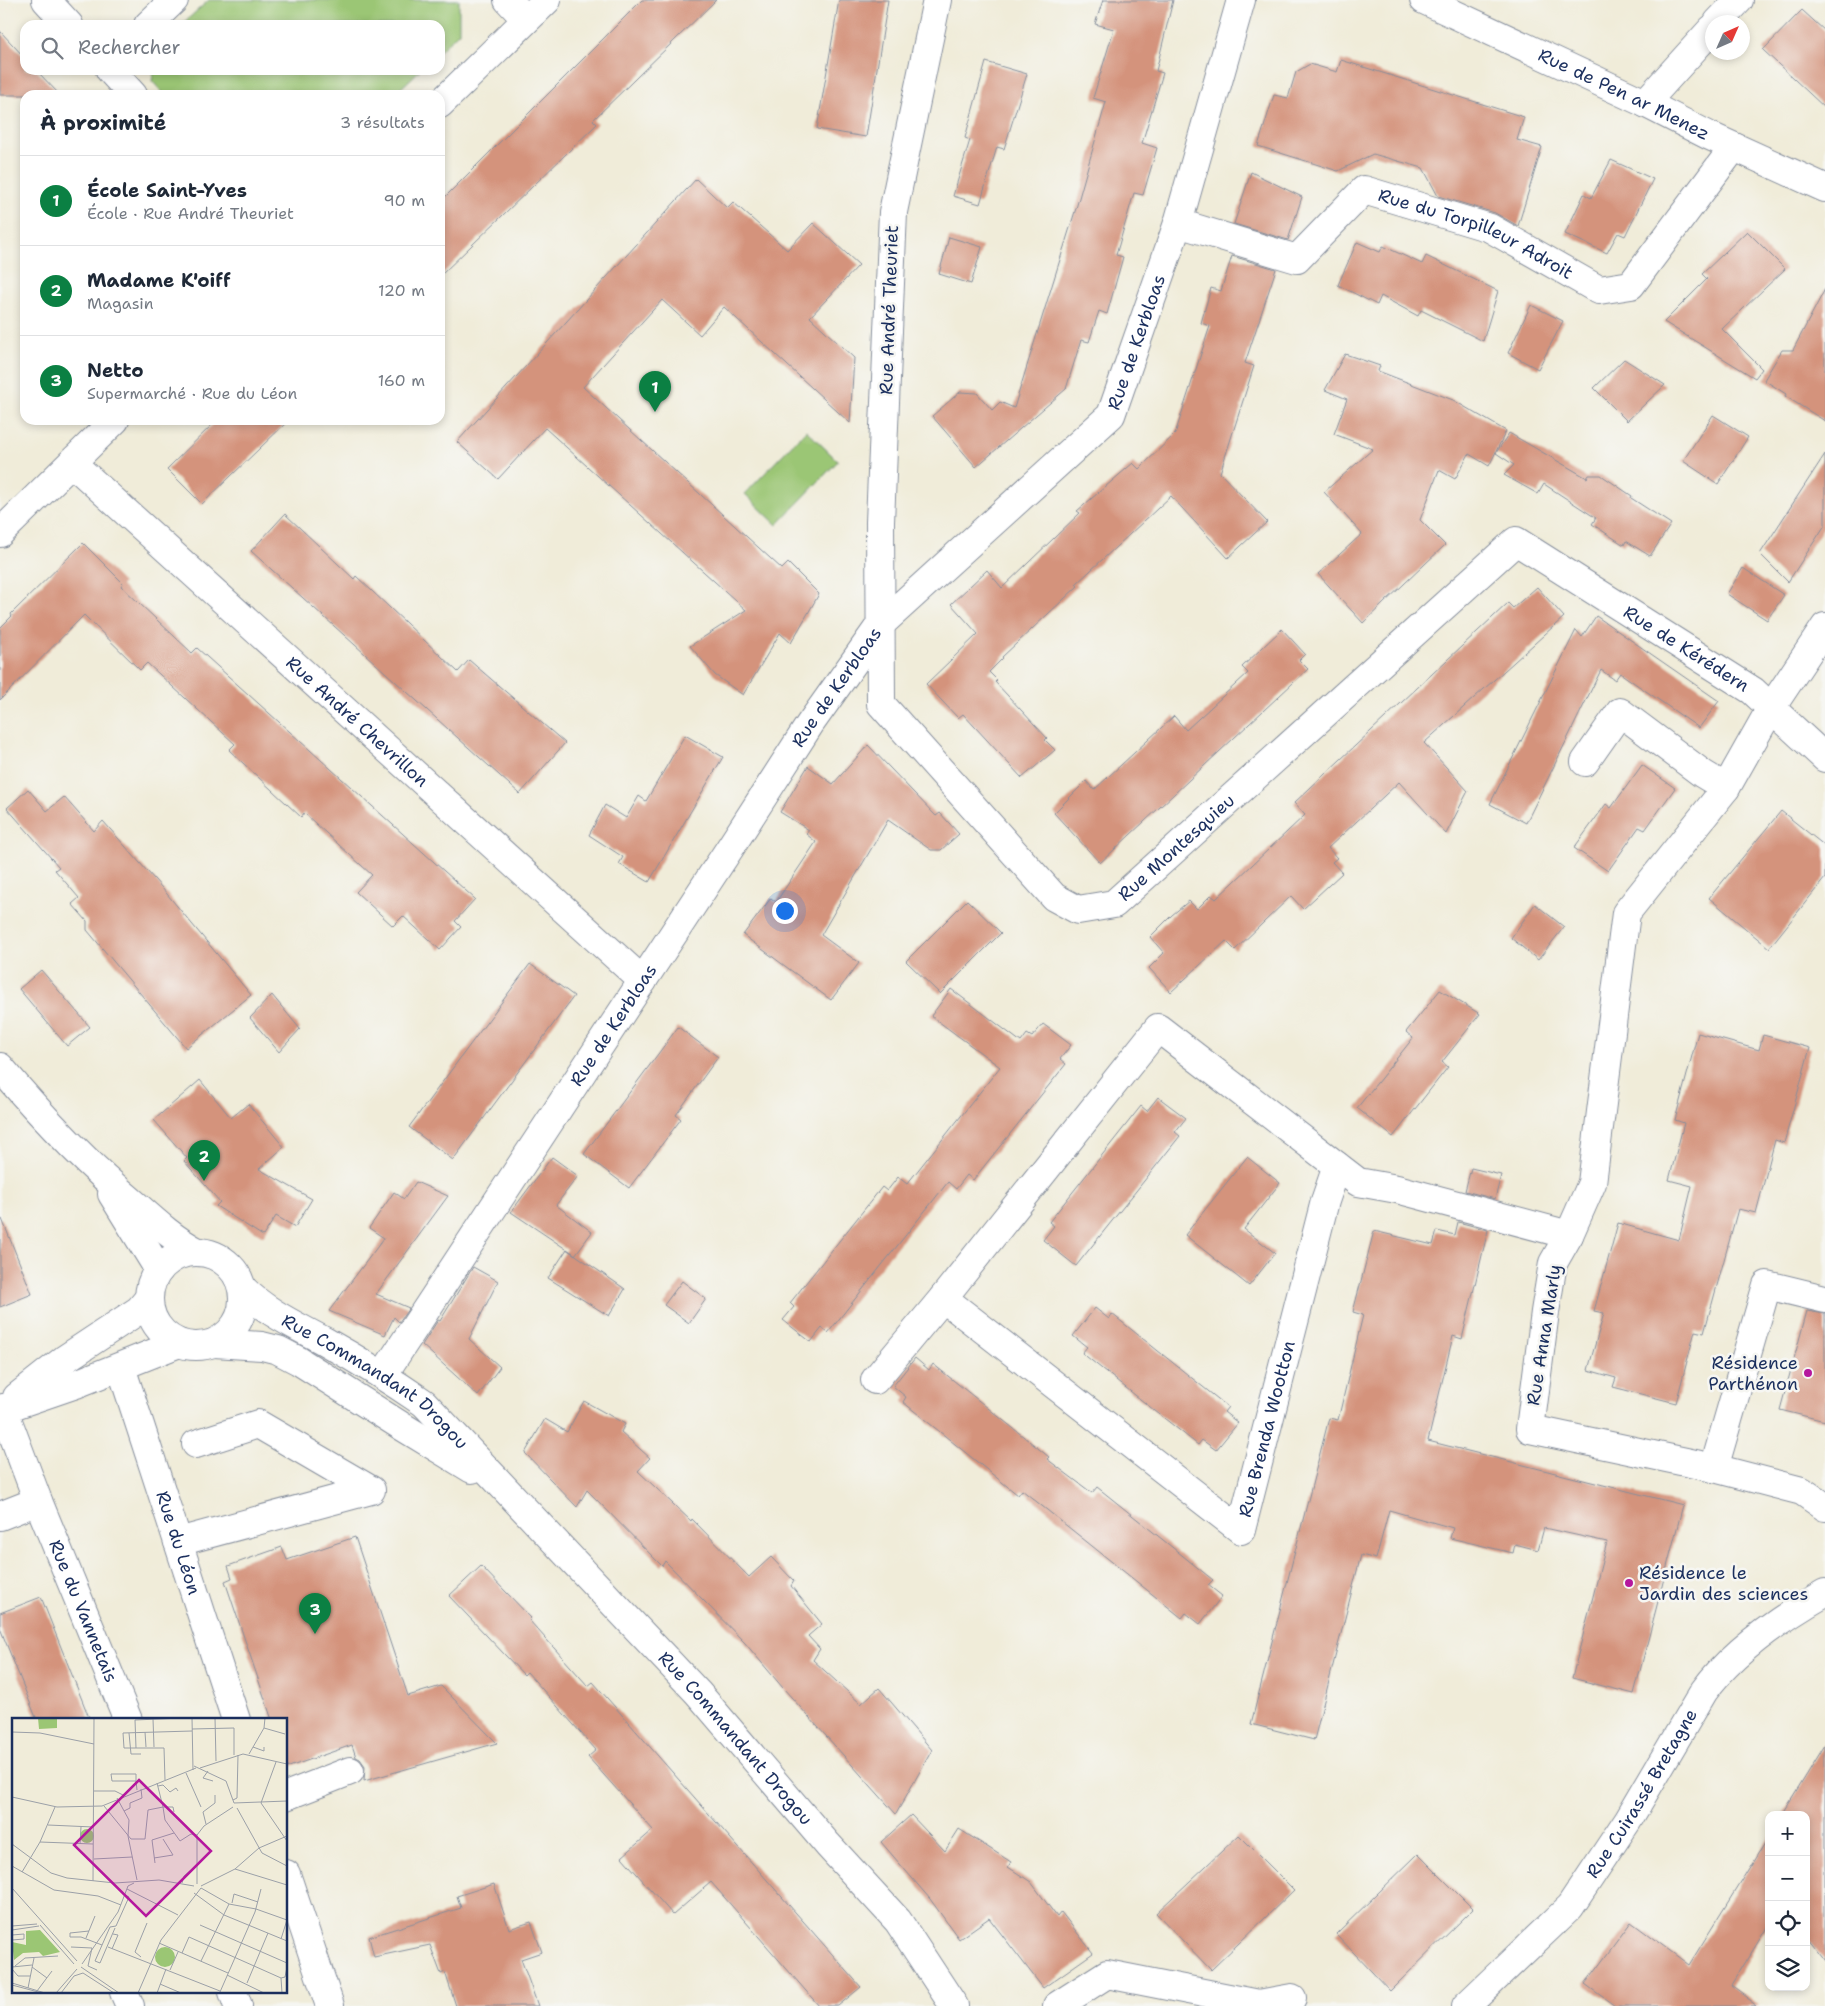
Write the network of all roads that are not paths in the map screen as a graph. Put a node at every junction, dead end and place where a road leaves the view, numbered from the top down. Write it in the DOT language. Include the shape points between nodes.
graph roads {
  1 [pos="46,0"];
  2 [pos="174,0"];
  3 [pos="508,0"];
  4 [pos="547,0"];
  5 [pos="937,0"];
  6 [pos="1241,0"];
  7 [pos="1424,0"];
  8 [pos="1739,0"];
  9 [pos="1725,15"];
  10 [pos="64,20"];
  11 [pos="153,20"];
  12 [pos="526,20"];
  13 [pos="1705,37"];
  14 [pos="115,75"];
  15 [pos="128,90"];
  16 [pos="445,99"];
  17 [pos="1645,103"];
  18 [pos="1734,147"];
  19 [pos="1825,188"];
  20 [pos="1178,223"];
  21 [pos="110,425"];
  22 [pos="72,463"];
  23 [pos="0,533"];
  24 [pos="1516,541"];
  25 [pos="881,624"];
  26 [pos="1825,627"];
  27 [pos="1771,708"];
  28 [pos="1825,758"];
  29 [pos="1585,762"];
  30 [pos="1726,788"];
  31 [pos="643,981"];
  32 [pos="0,1066"];
  33 [pos="1337,1166"];
  34 [pos="101,1176"];
  35 [pos="1569,1235"];
  36 [pos="198,1252"];
  37 [pos="159,1270"];
  38 [pos="243,1289"];
  39 [pos="149,1298"];
  40 [pos="943,1298"];
  41 [pos="1825,1299"];
  42 [pos="179,1343"];
  43 [pos="214,1343"];
  44 [pos="121,1366"];
  45 [pos="383,1375"];
  46 [pos="875,1380"];
  47 [pos="2,1409"];
  48 [pos="196,1444"];
  49 [pos="1714,1468"];
  50 [pos="500,1485"];
  51 [pos="38,1501"];
  52 [pos="1825,1507"];
  53 [pos="0,1516"];
  54 [pos="178,1542"];
  55 [pos="1825,1593"];
  56 [pos="127,1718"];
  57 [pos="235,1718"];
  58 [pos="350,1771"];
  59 [pos="288,1795"];
  60 [pos="288,1880"];
  61 [pos="125,1994"];
  62 [pos="234,1994"];
  63 [pos="1292,1998"];
  64 [pos="130,2006"];
  65 [pos="238,2006"];
  66 [pos="330,2006"];
  67 [pos="954,2006"];
  68 [pos="1057,2006"];
  69 [pos="1466,2006"];
  1 -- 10 [label="street"];
  2 -- 11 [label="street"];
  3 -- 12 [label="street"];
  4 -- 12 [label="street"];
  5 -- 25 [label="street, Rue André Theuriet" via="893,212 880,522"];
  6 -- 20 [label="street, Rue de Kerbloas"];
  7 -- 17 [label="street, Rue de Pen ar Menez"];
  8 -- 9 [label="street"];
  12 -- 16 [label="street"];
  13 -- 17 [label="street"];
  14 -- 15 [label="street"];
  17 -- 18 [label="street, Rue de Pen ar Menez"];
  18 -- 19 [label="street, Rue de Pen ar Menez"];
  18 -- 20 [label="street, Rue du Torpilleur Adroit" via="1631,285 1599,290 1490,228 1364,190 1296,259"];
  20 -- 25 [label="street, Rue de Kerbloas" via="1111,415"];
  21 -- 22 [label="street"];
  22 -- 23 [label="street"];
  22 -- 31 [label="street, Rue André Chevrillon"];
  24 -- 25 [label="street, Rue Montesquieu" via="1114,904 1078,910 1054,897 881,704"];
  24 -- 27 [label="street, Rue de Kérédern" via="1753,691"];
  25 -- 31 [label="street, Rue de Kerbloas" via="810,724"];
  26 -- 27 [label="street"];
  27 -- 28 [label="street, Rue de Kérédern"];
  27 -- 30 [label="street"];
  29 -- 30 [label="street" via="1620,712"];
  30 -- 35 [label="street, Rue Anna Marly" via="1626,913 1592,1183"];
  31 -- 45 [label="street, Rue de Kerbloas"];
  32 -- 34 [label="street" via="36,1109"];
  33 -- 35 [label="street" via="1358,1182 1397,1189"];
  33 -- 40 [label="street" via="1158,1028"];
  33 -- 40 [label="street, Rue Brenda Wootton" via="1325,1201 1241,1530"];
  34 -- 36 [label="street" via="179,1242"];
  34 -- 37 [label="street"];
  35 -- 49 [label="street, Rue Anna Marly" via="1553,1263 1530,1429"];
  36 -- 37 [label="street" via="176,1256"];
  36 -- 38 [label="street" via="218,1257 226,1263 234,1270"];
  37 -- 39 [label="street"];
  38 -- 43 [label="street" via="238,1321 228,1334"];
  38 -- 45 [label="street, Rue Commandant Drogou" via="282,1318"];
  39 -- 42 [label="street" via="157,1325"];
  39 -- 47 [label="street" via="139,1310 65,1358"];
  40 -- 46 [label="street"];
  41 -- 49 [label="street" via="1766,1286"];
  42 -- 43 [label="street" via="196,1347"];
  42 -- 44 [label="street"];
  43 -- 50 [label="street, Rue Commandant Drogou" via="278,1350"];
  44 -- 47 [label="street"];
  44 -- 54 [label="street, Rue du Léon"];
  45 -- 50 [label="street, Rue Commandant Drogou" via="424,1403"];
  47 -- 51 [label="street, Rue du Vannetais"];
  48 -- 54 [label="street" via="258,1424 370,1490"];
  49 -- 52 [label="street, Rue Anna Marly" via="1802,1491"];
  50 -- 67 [label="street, Rue Commandant Drogou" via="698,1693 828,1845 898,1921"];
  51 -- 53 [label="street"];
  51 -- 56 [label="street, Rue du Vannetais"];
  54 -- 57 [label="street, Rue du Léon"];
  55 -- 69 [label="street, Rue Cuirassé Bretagne" via="1789,1613 1718,1672 1628,1820 1570,1907"];
  58 -- 59 [label="street"];
  60 -- 66 [label="street"];
  61 -- 64 [label="street"];
  62 -- 65 [label="street"];
  63 -- 68 [label="street" via="1259,2004 1107,1974"];
}
